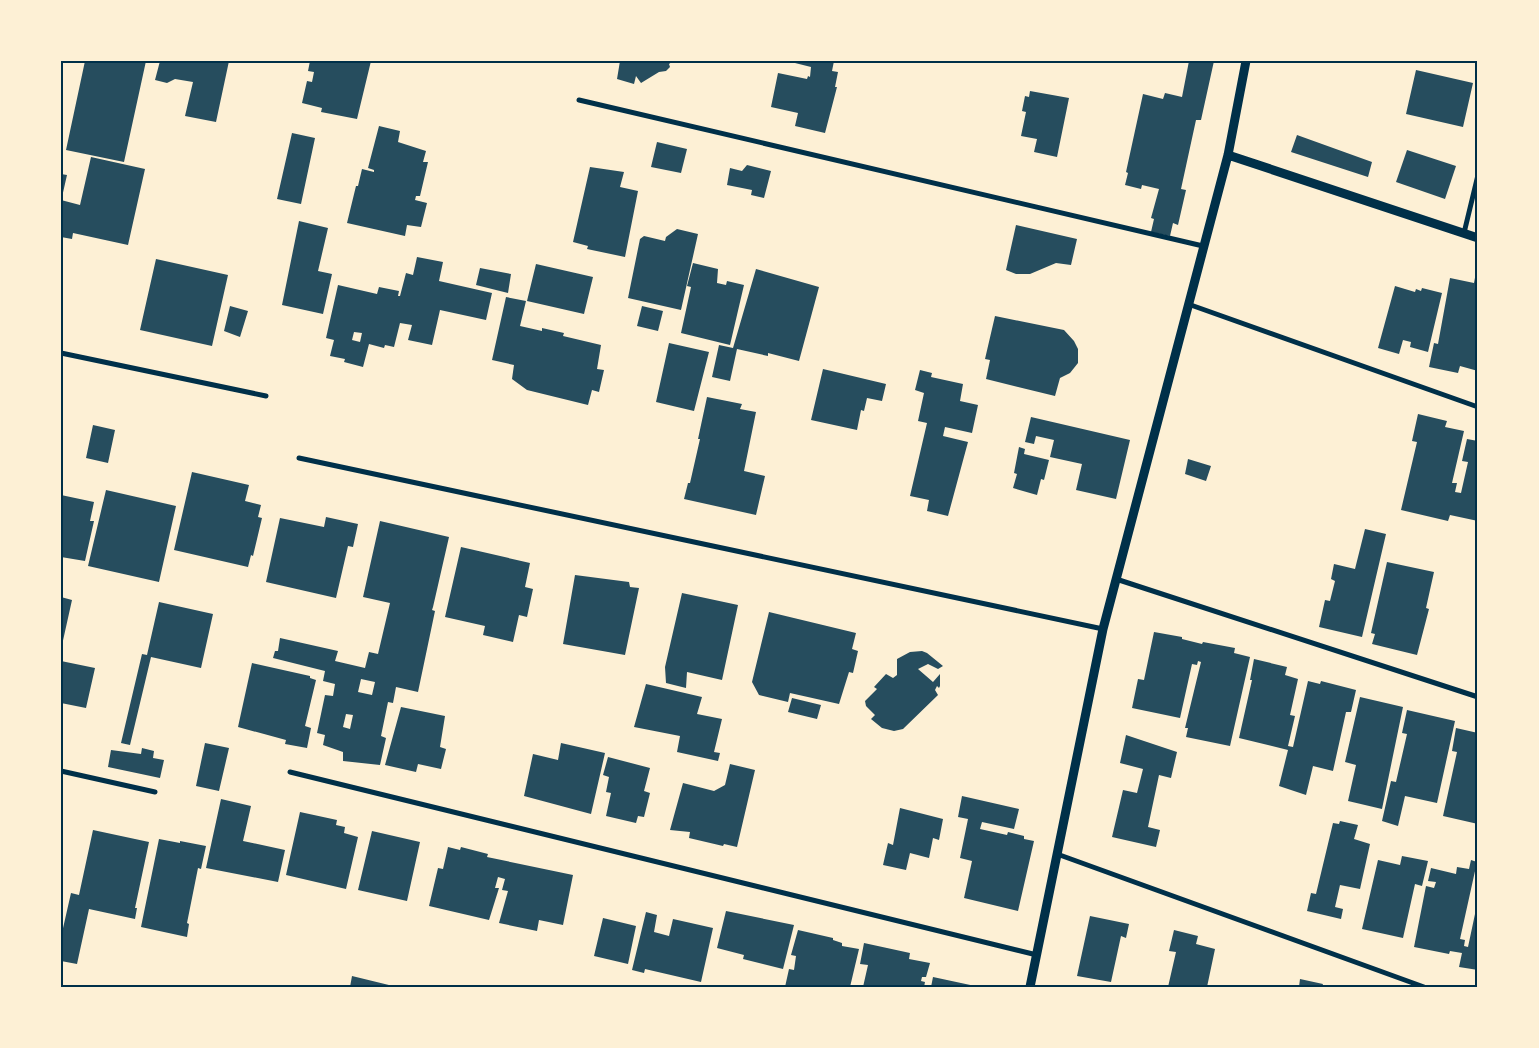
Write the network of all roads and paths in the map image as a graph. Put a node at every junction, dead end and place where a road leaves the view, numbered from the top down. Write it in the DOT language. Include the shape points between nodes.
graph roads {
  1 [pos="1246,61"];
  2 [pos="579,100"];
  3 [pos="1228,155"];
  4 [pos="1478,175"];
  5 [pos="1464,233"];
  6 [pos="1478,238"];
  7 [pos="1203,246"];
  8 [pos="1188,304"];
  9 [pos="61,353"];
  10 [pos="266,396"];
  11 [pos="1478,407"];
  12 [pos="298,458"];
  13 [pos="1116,579"];
  14 [pos="1103,629"];
  15 [pos="1478,697"];
  16 [pos="61,771"];
  17 [pos="290,772"];
  18 [pos="155,792"];
  19 [pos="1057,854"];
  20 [pos="1037,955"];
  21 [pos="1030,987"];
  22 [pos="1424,987"];
  1 -- 3 [label="street"];
  2 -- 7 [label="street"];
  3 -- 5 [label="street"];
  3 -- 7 [label="street"];
  4 -- 5 [label="street"];
  5 -- 6 [label="street"];
  7 -- 8 [label="street"];
  8 -- 11 [label="street"];
  8 -- 13 [label="street"];
  9 -- 10 [label="street"];
  12 -- 14 [label="street"];
  13 -- 14 [label="street"];
  13 -- 15 [label="street"];
  14 -- 19 [label="street"];
  16 -- 18 [label="street"];
  17 -- 20 [label="street"];
  19 -- 20 [label="street"];
  19 -- 22 [label="street"];
  20 -- 21 [label="street"];
}
